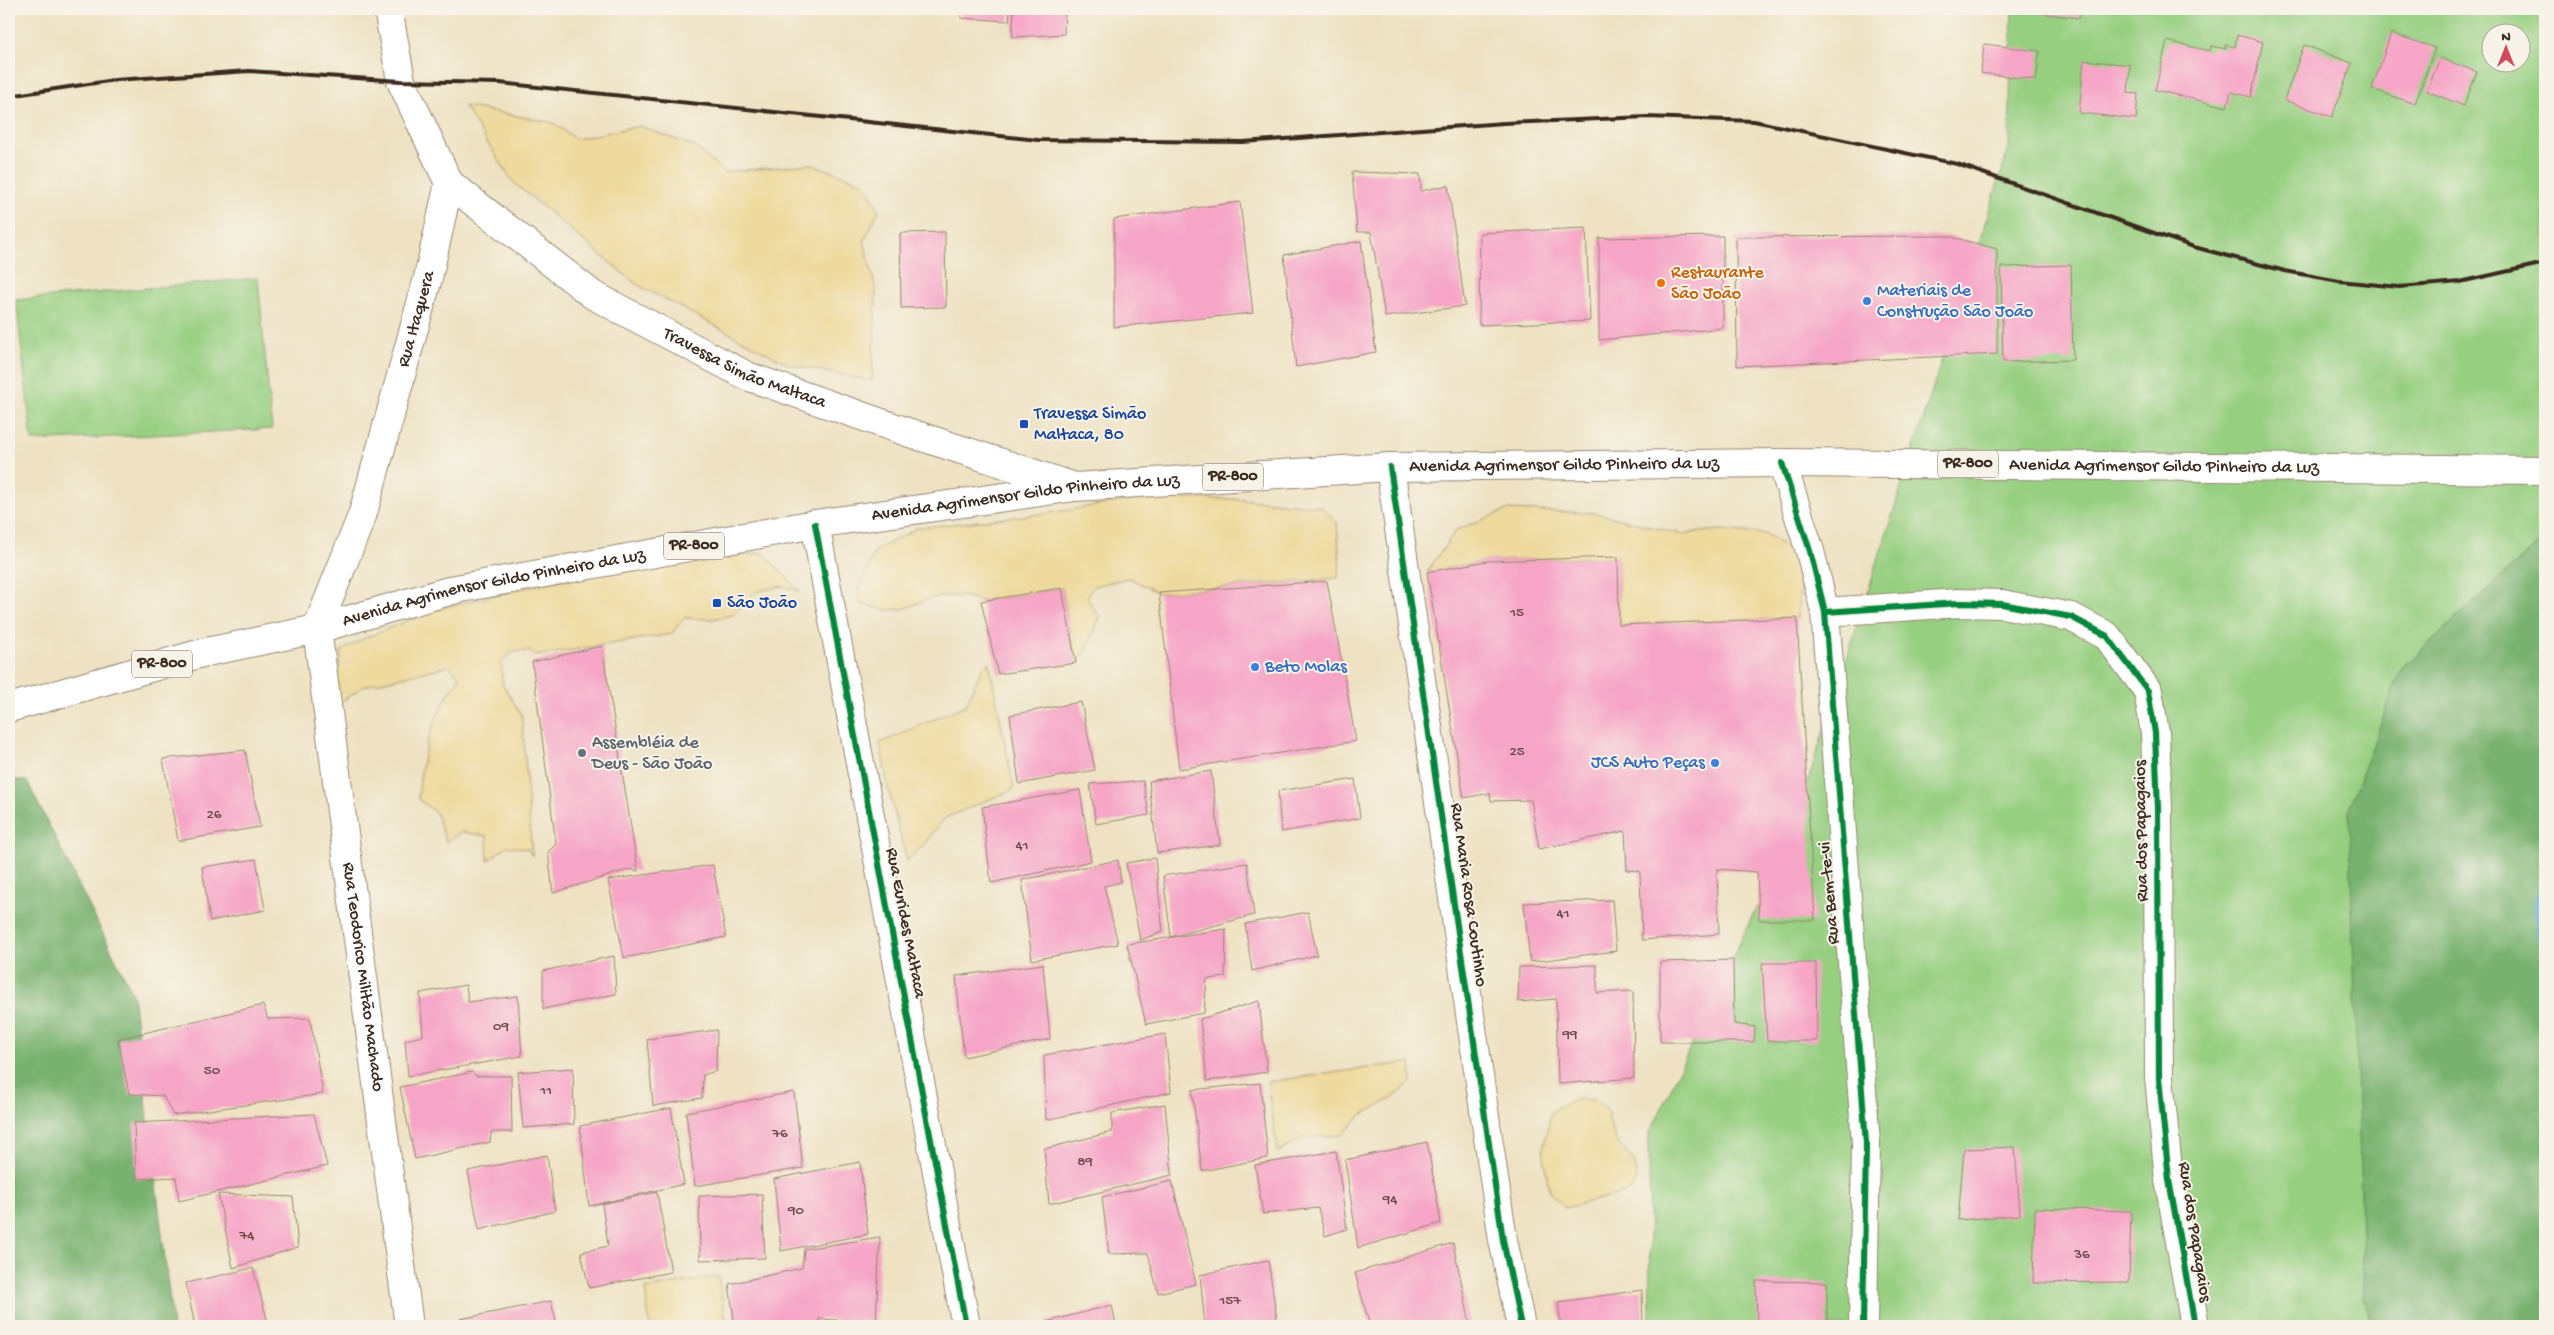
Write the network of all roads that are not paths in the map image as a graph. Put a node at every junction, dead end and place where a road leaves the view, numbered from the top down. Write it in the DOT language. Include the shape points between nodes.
graph roads {
  1 [pos="388,9"];
  2 [pos="449,183"];
  3 [pos="1782,463"];
  4 [pos="1390,467"];
  5 [pos="2545,470"];
  6 [pos="1075,487"];
  7 [pos="814,524"];
  8 [pos="1825,612"];
  9 [pos="317,629"];
  10 [pos="9,708"];
  11 [pos="409,1326"];
  12 [pos="966,1326"];
  13 [pos="1521,1326"];
  14 [pos="1862,1326"];
  15 [pos="2195,1326"];
  1 -- 2 [label="street" via="401,81"];
  2 -- 6 [label="street, Travessa Simão Maltaca" via="594,295 747,376"];
  2 -- 9 [label="street, Rua Itaquera" via="428,278 363,513"];
  3 -- 4 [label="street, Avenida Agrimensor Gildo Pinheiro da Luz / PR-800"];
  3 -- 5 [label="street, Avenida Agrimensor Gildo Pinheiro da Luz / PR-800"];
  3 -- 8 [label="street, Rua Bem-te-vi" via="1810,551"];
  4 -- 6 [label="street, Avenida Agrimensor Gildo Pinheiro da Luz / PR-800"];
  4 -- 13 [label="street, Rua Maria Rosa Coutinho" via="1503,1240"];
  6 -- 7 [label="street, Avenida Agrimensor Gildo Pinheiro da Luz / PR-800"];
  7 -- 9 [label="street, Avenida Agrimensor Gildo Pinheiro da Luz / PR-800" via="456,589"];
  7 -- 12 [label="street, Rua Eurides Maltaca"];
  8 -- 14 [label="street, Rua Bem-te-vi" via="1866,1143"];
  8 -- 15 [label="street, Rua dos Papagaios" via="1959,603 2002,604 2071,617 2107,636 2148,691 2155,733 2158,810 2159,1078 2169,1180"];
  9 -- 10 [label="street, Avenida Agrimensor Gildo Pinheiro da Luz / PR-800" via="202,653"];
  9 -- 11 [label="street, Rua Teodorico Militão Machado"];
}
